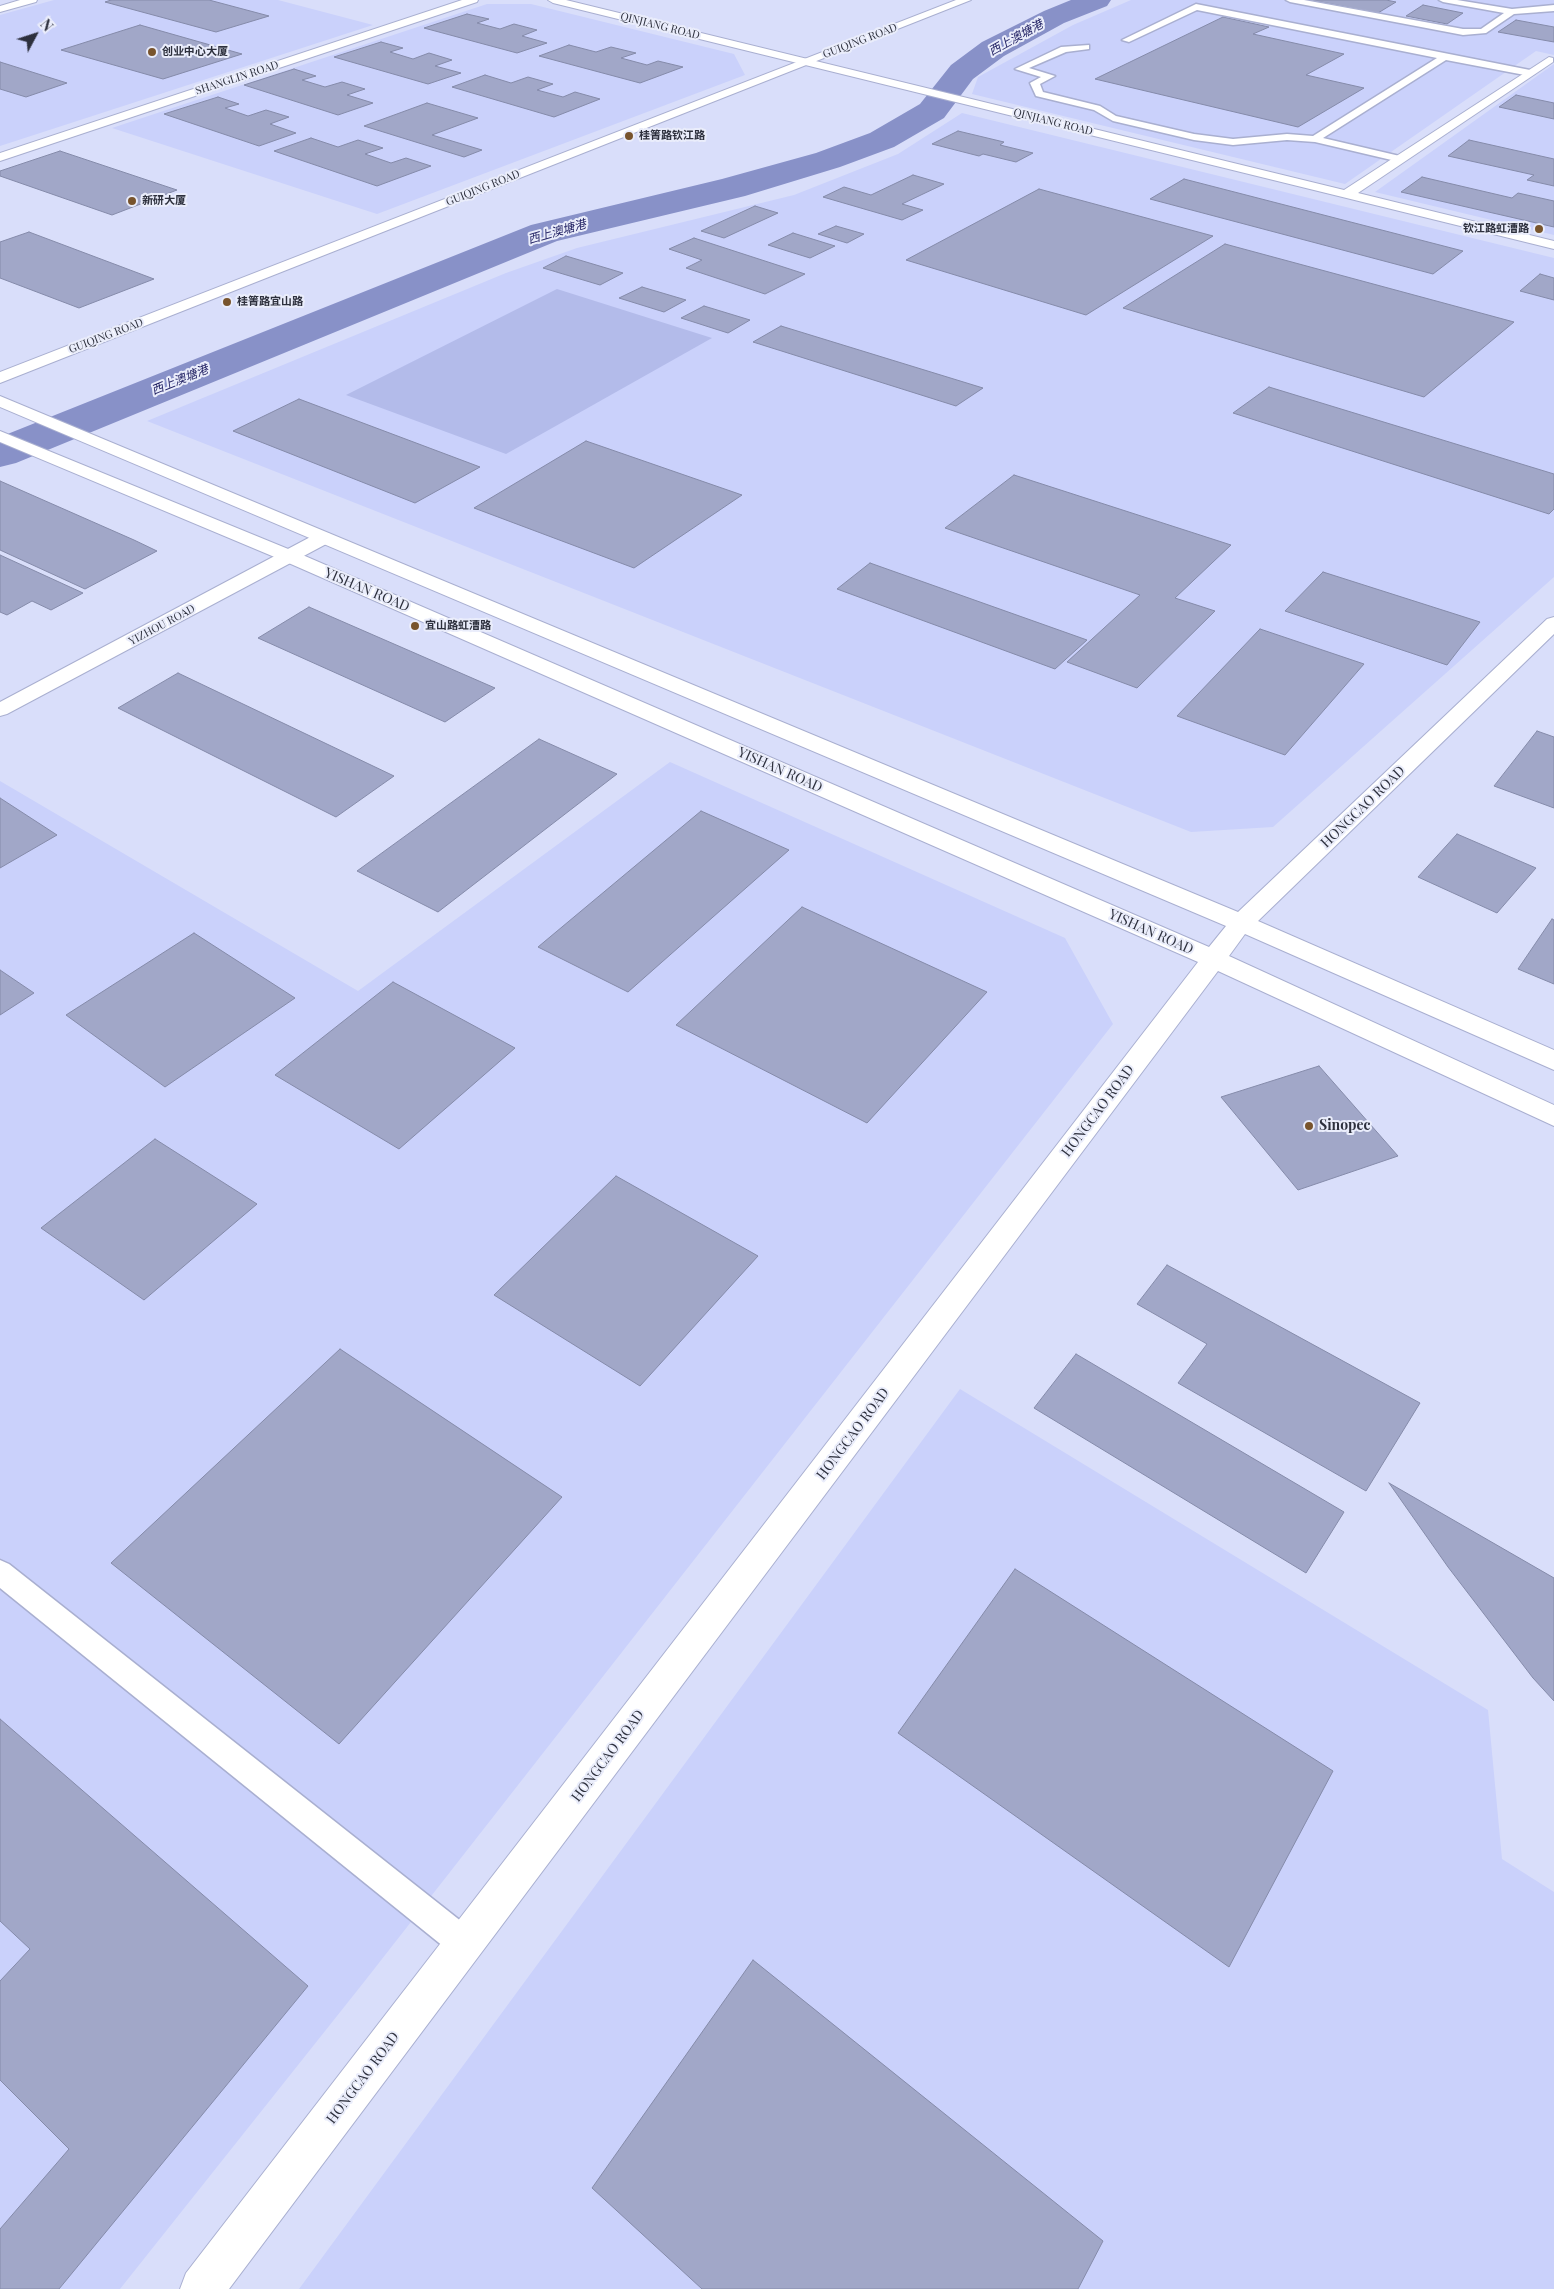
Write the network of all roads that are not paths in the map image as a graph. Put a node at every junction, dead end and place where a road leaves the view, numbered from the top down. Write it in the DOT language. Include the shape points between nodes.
graph roads {
  1 [pos="32,0"];
  2 [pos="473,0"];
  3 [pos="552,0"];
  4 [pos="966,0"];
  5 [pos="1290,0"];
  6 [pos="1443,0"];
  7 [pos="1527,0"];
  8 [pos="1554,8"];
  9 [pos="0,9"];
  10 [pos="1512,12"];
  11 [pos="1546,18"];
  12 [pos="1126,40"];
  13 [pos="1086,47"];
  14 [pos="1445,57"];
  15 [pos="1549,60"];
  16 [pos="807,62"];
  17 [pos="1530,73"];
  18 [pos="1315,139"];
  19 [pos="0,156"];
  20 [pos="1400,159"];
  21 [pos="1347,194"];
  22 [pos="1554,246"];
  23 [pos="0,378"];
  24 [pos="0,401"];
  25 [pos="0,436"];
  26 [pos="323,538"];
  27 [pos="290,557"];
  28 [pos="1554,623"];
  29 [pos="0,710"];
  30 [pos="1241,924"];
  31 [pos="1214,960"];
  32 [pos="1554,1061"];
  33 [pos="1554,1116"];
  34 [pos="0,1572"];
  35 [pos="465,1944"];
  36 [pos="202,2289"];
  1 -- 9 [label="street"];
  2 -- 19 [label="street, SHANGLIN ROAD"];
  3 -- 16 [label="street, QINJIANG ROAD"];
  4 -- 16 [label="street, GUIQING ROAD"];
  5 -- 10 [label="lane" via="1463,32 1483,31"];
  6 -- 10 [label="lane"];
  7 -- 10 [label="lane"];
  8 -- 10 [label="lane"];
  10 -- 11 [label="lane"];
  12 -- 14 [label="lane" via="1196,7"];
  13 -- 18 [label="lane" via="1064,49 1020,69 1050,76 1035,84 1039,94 1097,108 1113,118 1194,137 1233,142 1264,138"];
  14 -- 17 [label="lane"];
  14 -- 18 [label="lane"];
  15 -- 17 [label="street"];
  16 -- 21 [label="street, QINJIANG ROAD"];
  16 -- 23 [label="street, GUIQING ROAD"];
  17 -- 20 [label="street"];
  18 -- 20 [label="lane"];
  20 -- 21 [label="street"];
  21 -- 22 [label="street, QINJIANG ROAD"];
  24 -- 26 [label="street"];
  25 -- 27 [label="street, YISHAN ROAD"];
  26 -- 27 [label="street, YIZHOU ROAD"];
  26 -- 30 [label="street"];
  27 -- 29 [label="street, YIZHOU ROAD"];
  27 -- 31 [label="street, YISHAN ROAD"];
  28 -- 30 [label="street, HONGCAO ROAD"];
  30 -- 31 [label="street, HONGCAO ROAD"];
  30 -- 32 [label="street"];
  31 -- 33 [label="street, YISHAN ROAD"];
  31 -- 35 [label="street, HONGCAO ROAD"];
  34 -- 35 [label="lane"];
  35 -- 36 [label="street, HONGCAO ROAD"];
}
